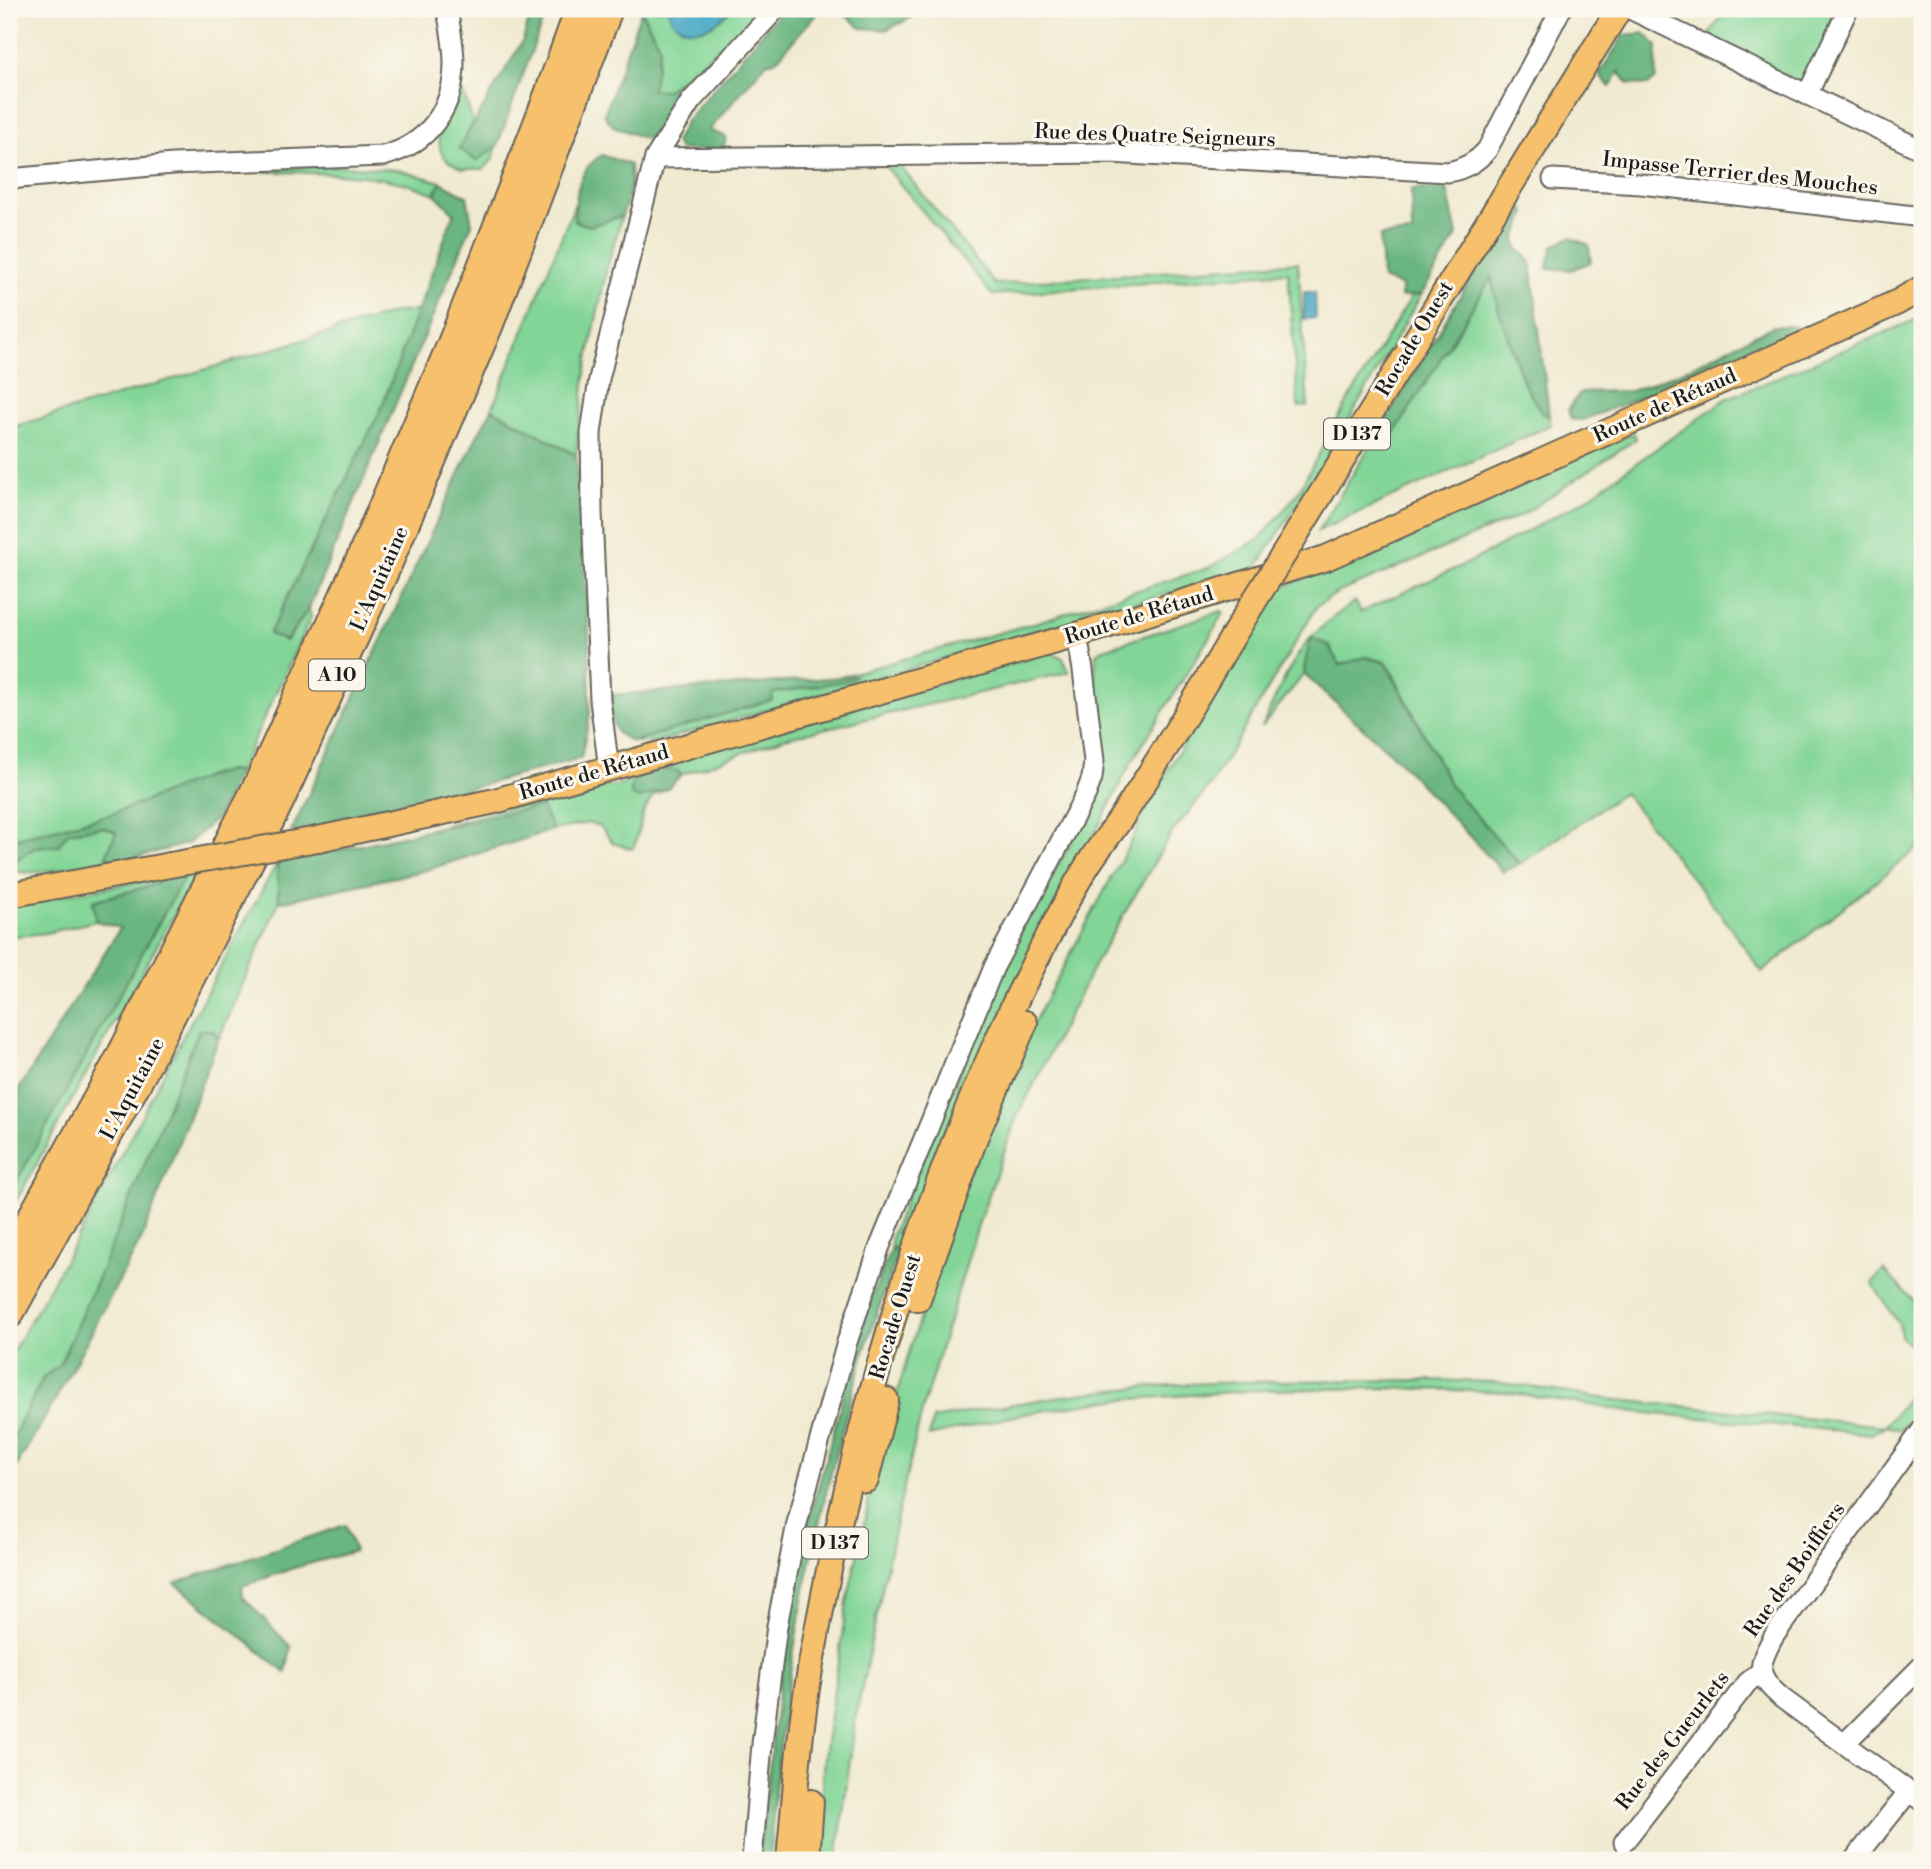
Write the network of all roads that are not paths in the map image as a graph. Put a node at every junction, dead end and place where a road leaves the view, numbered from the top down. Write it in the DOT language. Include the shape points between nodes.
graph roads {
  1 [pos="447,9"];
  2 [pos="580,9"];
  3 [pos="608,9"];
  4 [pos="776,9"];
  5 [pos="1561,9"];
  6 [pos="1630,9"];
  7 [pos="1848,9"];
  8 [pos="1613,18"];
  9 [pos="1807,95"];
  10 [pos="1922,150"];
  11 [pos="655,158"];
  12 [pos="9,179"];
  13 [pos="1553,179"];
  14 [pos="1922,217"];
  15 [pos="1922,288"];
  16 [pos="1077,635"];
  17 [pos="609,769"];
  18 [pos="1124,814"];
  19 [pos="9,895"];
  20 [pos="9,1259"];
  21 [pos="9,1314"];
  22 [pos="1922,1430"];
  23 [pos="1922,1666"];
  24 [pos="1761,1671"];
  25 [pos="1844,1744"];
  26 [pos="1916,1796"];
  27 [pos="1623,1842"];
  28 [pos="752,1860"];
  29 [pos="789,1860"];
  30 [pos="807,1860"];
  31 [pos="1854,1860"];
  1 -- 12 [label="street" via="453,81 428,132 401,152 173,164"];
  2 -- 20 [label="highway, L'Aquitaine / A 10" via="453,341 258,785 119,1060"];
  3 -- 21 [label="highway, L'Aquitaine / A 10" via="489,324 280,800 142,1073"];
  4 -- 11 [label="street" via="691,101"];
  5 -- 11 [label="street, Rue des Quatre Seigneurs" via="1487,150 1475,162 1448,172 1110,153"];
  6 -- 9 [label="street"];
  7 -- 9 [label="street"];
  8 -- 18 [label="main road, Rocade Ouest / D 137, bridge"];
  9 -- 10 [label="street"];
  11 -- 17 [label="street" via="599,379 591,433 600,700"];
  13 -- 14 [label="street, Impasse Terrier des Mouches" via="1641,184"];
  15 -- 16 [label="main road, Route de Rétaud" via="1326,558"];
  16 -- 17 [label="main road, Route de Rétaud"];
  16 -- 28 [label="street" via="1094,761 1092,778 980,1001 880,1246 844,1352 797,1523 777,1626"];
  17 -- 19 [label="main road, Route de Rétaud, bridge" via="495,801 318,839"];
  18 -- 29 [label="main road, Rocade Ouest / D 137" via="1069,899 1003,1032 960,1129 887,1340 859,1435 821,1609"];
  18 -- 30 [label="main road, Rocade Ouest / D 137" via="975,1139 892,1379 828,1658"];
  22 -- 24 [label="street, Rue des Boiffiers" via="1774,1636"];
  23 -- 25 [label="street"];
  24 -- 25 [label="street, Rue des Boiffiers" via="1768,1687"];
  24 -- 27 [label="street, Rue des Gueurlets"];
  25 -- 26 [label="street, Rue des Boiffiers"];
  26 -- 31 [label="street"];
}
